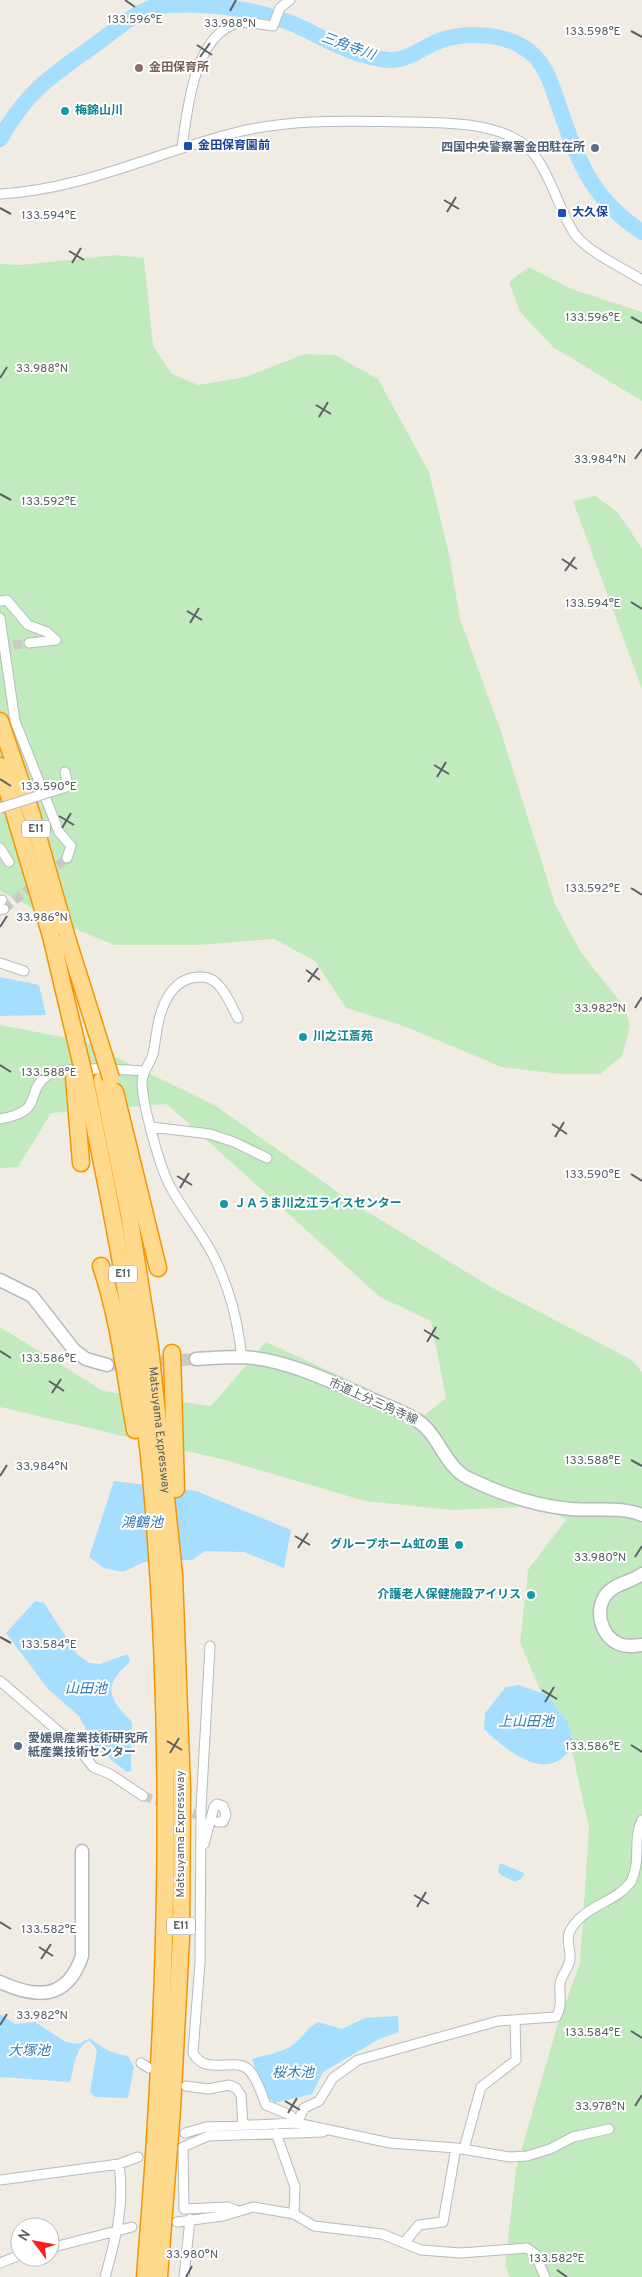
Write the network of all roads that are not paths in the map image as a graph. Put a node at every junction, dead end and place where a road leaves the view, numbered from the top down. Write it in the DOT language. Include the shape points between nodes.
graph roads {
  1 [pos="290,0"];
  2 [pos="182,148"];
  3 [pos="0,194"];
  4 [pos="642,280"];
  5 [pos="0,601"];
  6 [pos="0,618"];
  7 [pos="29,643"];
  8 [pos="0,721"];
  9 [pos="0,766"];
  10 [pos="65,772"];
  11 [pos="0,808"];
  12 [pos="0,848"];
  13 [pos="67,858"];
  14 [pos="9,862"];
  15 [pos="54,937"];
  16 [pos="0,963"];
  17 [pos="24,971"];
  18 [pos="238,1018"];
  19 [pos="145,1071"];
  20 [pos="79,1076"];
  21 [pos="106,1079"];
  22 [pos="0,1119"];
  23 [pos="151,1127"];
  24 [pos="267,1158"];
  25 [pos="81,1163"];
  26 [pos="101,1266"];
  27 [pos="158,1268"];
  28 [pos="0,1280"];
  29 [pos="172,1353"];
  30 [pos="242,1357"];
  31 [pos="196,1359"];
  32 [pos="107,1365"];
  33 [pos="158,1475"];
  34 [pos="642,1516"];
  35 [pos="642,1574"];
  36 [pos="166,1575"];
  37 [pos="642,1645"];
  38 [pos="210,1646"];
  39 [pos="0,1681"];
  40 [pos="143,1796"];
  41 [pos="642,1820"];
  42 [pos="218,1822"];
  43 [pos="82,1851"];
  44 [pos="200,1859"];
  45 [pos="0,1982"];
  46 [pos="515,2020"];
  47 [pos="162,2033"];
  48 [pos="186,2086"];
  49 [pos="297,2123"];
  50 [pos="244,2125"];
  51 [pos="609,2129"];
  52 [pos="331,2131"];
  53 [pos="185,2133"];
  54 [pos="276,2133"];
  55 [pos="460,2149"];
  56 [pos="138,2157"];
  57 [pos="119,2164"];
  58 [pos="0,2180"];
  59 [pos="238,2211"];
  60 [pos="294,2214"];
  61 [pos="190,2219"];
  62 [pos="177,2222"];
  63 [pos="132,2227"];
  64 [pos="118,2230"];
  65 [pos="404,2243"];
  66 [pos="60,2245"];
  67 [pos="105,2277"];
  68 [pos="134,2277"];
  69 [pos="145,2277"];
  70 [pos="159,2277"];
  71 [pos="184,2277"];
  72 [pos="545,2277"];
  1 -- 2 [label="street" via="280,8 273,26 238,23 208,44 198,68"];
  2 -- 3 [label="street" via="70,184 34,192"];
  2 -- 4 [label="street" via="232,133 314,121 442,123 506,134 536,156 574,232 584,244"];
  5 -- 7 [label="street" via="6,600 28,625 47,632 56,640"];
  6 -- 13 [label="street" via="15,721 59,832 71,846"];
  8 -- 15 [label="highway, E11" via="31,812"];
  9 -- 15 [label="highway, E11"];
  10 -- 11 [label="street, bridge" via="68,786"];
  12 -- 14 [label="street"];
  15 -- 20 [label="highway"];
  15 -- 21 [label="highway, bridge"];
  16 -- 17 [label="street"];
  18 -- 19 [label="street" via="215,982 206,977 182,980 169,993 160,1012 152,1055"];
  19 -- 22 [label="street" via="63,1070 48,1075 29,1108 18,1116"];
  19 -- 23 [label="street" via="142,1093"];
  20 -- 25 [label="highway"];
  20 -- 33 [label="highway, Matsuyama Expressway / E11" via="112,1204"];
  21 -- 27 [label="highway"];
  21 -- 33 [label="highway, Matsuyama Expressway / E11" via="149,1338"];
  23 -- 24 [label="street" via="210,1134"];
  23 -- 30 [label="street" via="159,1160 170,1186 214,1258 229,1293 237,1315"];
  26 -- 33 [label="highway"];
  28 -- 32 [label="street" via="32,1296 74,1350 86,1359"];
  29 -- 33 [label="highway"];
  30 -- 31 [label="street, 市道上分三角寺線"];
  30 -- 34 [label="street, 市道上分三角寺線" via="283,1364 418,1420 456,1470 508,1494 562,1508 619,1510"];
  33 -- 36 [label="highway"];
  33 -- 36 [label="highway, Matsuyama Expressway / E11"];
  35 -- 37 [label="street" via="610,1591 604,1597 600,1612 602,1627 612,1640 625,1646"];
  36 -- 47 [label="highway, Matsuyama Expressway / E11" via="167,1787"];
  36 -- 70 [label="highway, Matsuyama Expressway / E11" via="182,1790 181,1938"];
  38 -- 44 [label="street"];
  39 -- 40 [label="street" via="79,1749 93,1767"];
  41 -- 46 [label="street" via="639,1834 642,1851 639,1867 631,1882 624,1890 591,1908 568,1934 570,1958 568,1970 560,1981 560,2010 556,2017"];
  42 -- 44 [label="street" via="225,1820 222,1804 214,1807"];
  43 -- 45 [label="street" via="82,1956 77,1971 68,1983 50,1992 33,1994"];
  44 -- 49 [label="street" via="200,1962 192,2053 197,2061 207,2065 245,2066 251,2071 266,2105 290,2115"];
  46 -- 49 [label="street" via="458,2030 427,2042 358,2060 332,2078 318,2101 304,2108"];
  46 -- 55 [label="street" via="516,2060 480,2087"];
  47 -- 68 [label="highway"];
  47 -- 69 [label="highway, Matsuyama Expressway / E11"];
  48 -- 50 [label="street" via="208,2089 229,2085 236,2088 241,2095"];
  49 -- 50 [label="street"];
  49 -- 52 [label="street"];
  50 -- 53 [label="street" via="206,2127"];
  51 -- 55 [label="street" via="573,2137 528,2156 510,2157"];
  52 -- 54 [label="street"];
  52 -- 55 [label="street" via="390,2143"];
  54 -- 59 [label="street" via="208,2136 183,2147 184,2209 228,2207"];
  54 -- 60 [label="street" via="295,2187"];
  55 -- 65 [label="street" via="443,2222 419,2225"];
  56 -- 57 [label="street"];
  57 -- 58 [label="street"];
  57 -- 64 [label="street" via="123,2189"];
  59 -- 60 [label="street" via="253,2207"];
  59 -- 61 [label="street"];
  60 -- 65 [label="street" via="314,2226 382,2234"];
  61 -- 62 [label="street"];
  61 -- 71 [label="street"];
  63 -- 64 [label="street"];
  64 -- 66 [label="street"];
  64 -- 67 [label="street"];
  65 -- 72 [label="street" via="422,2250 461,2253 527,2248 535,2254"];
}
